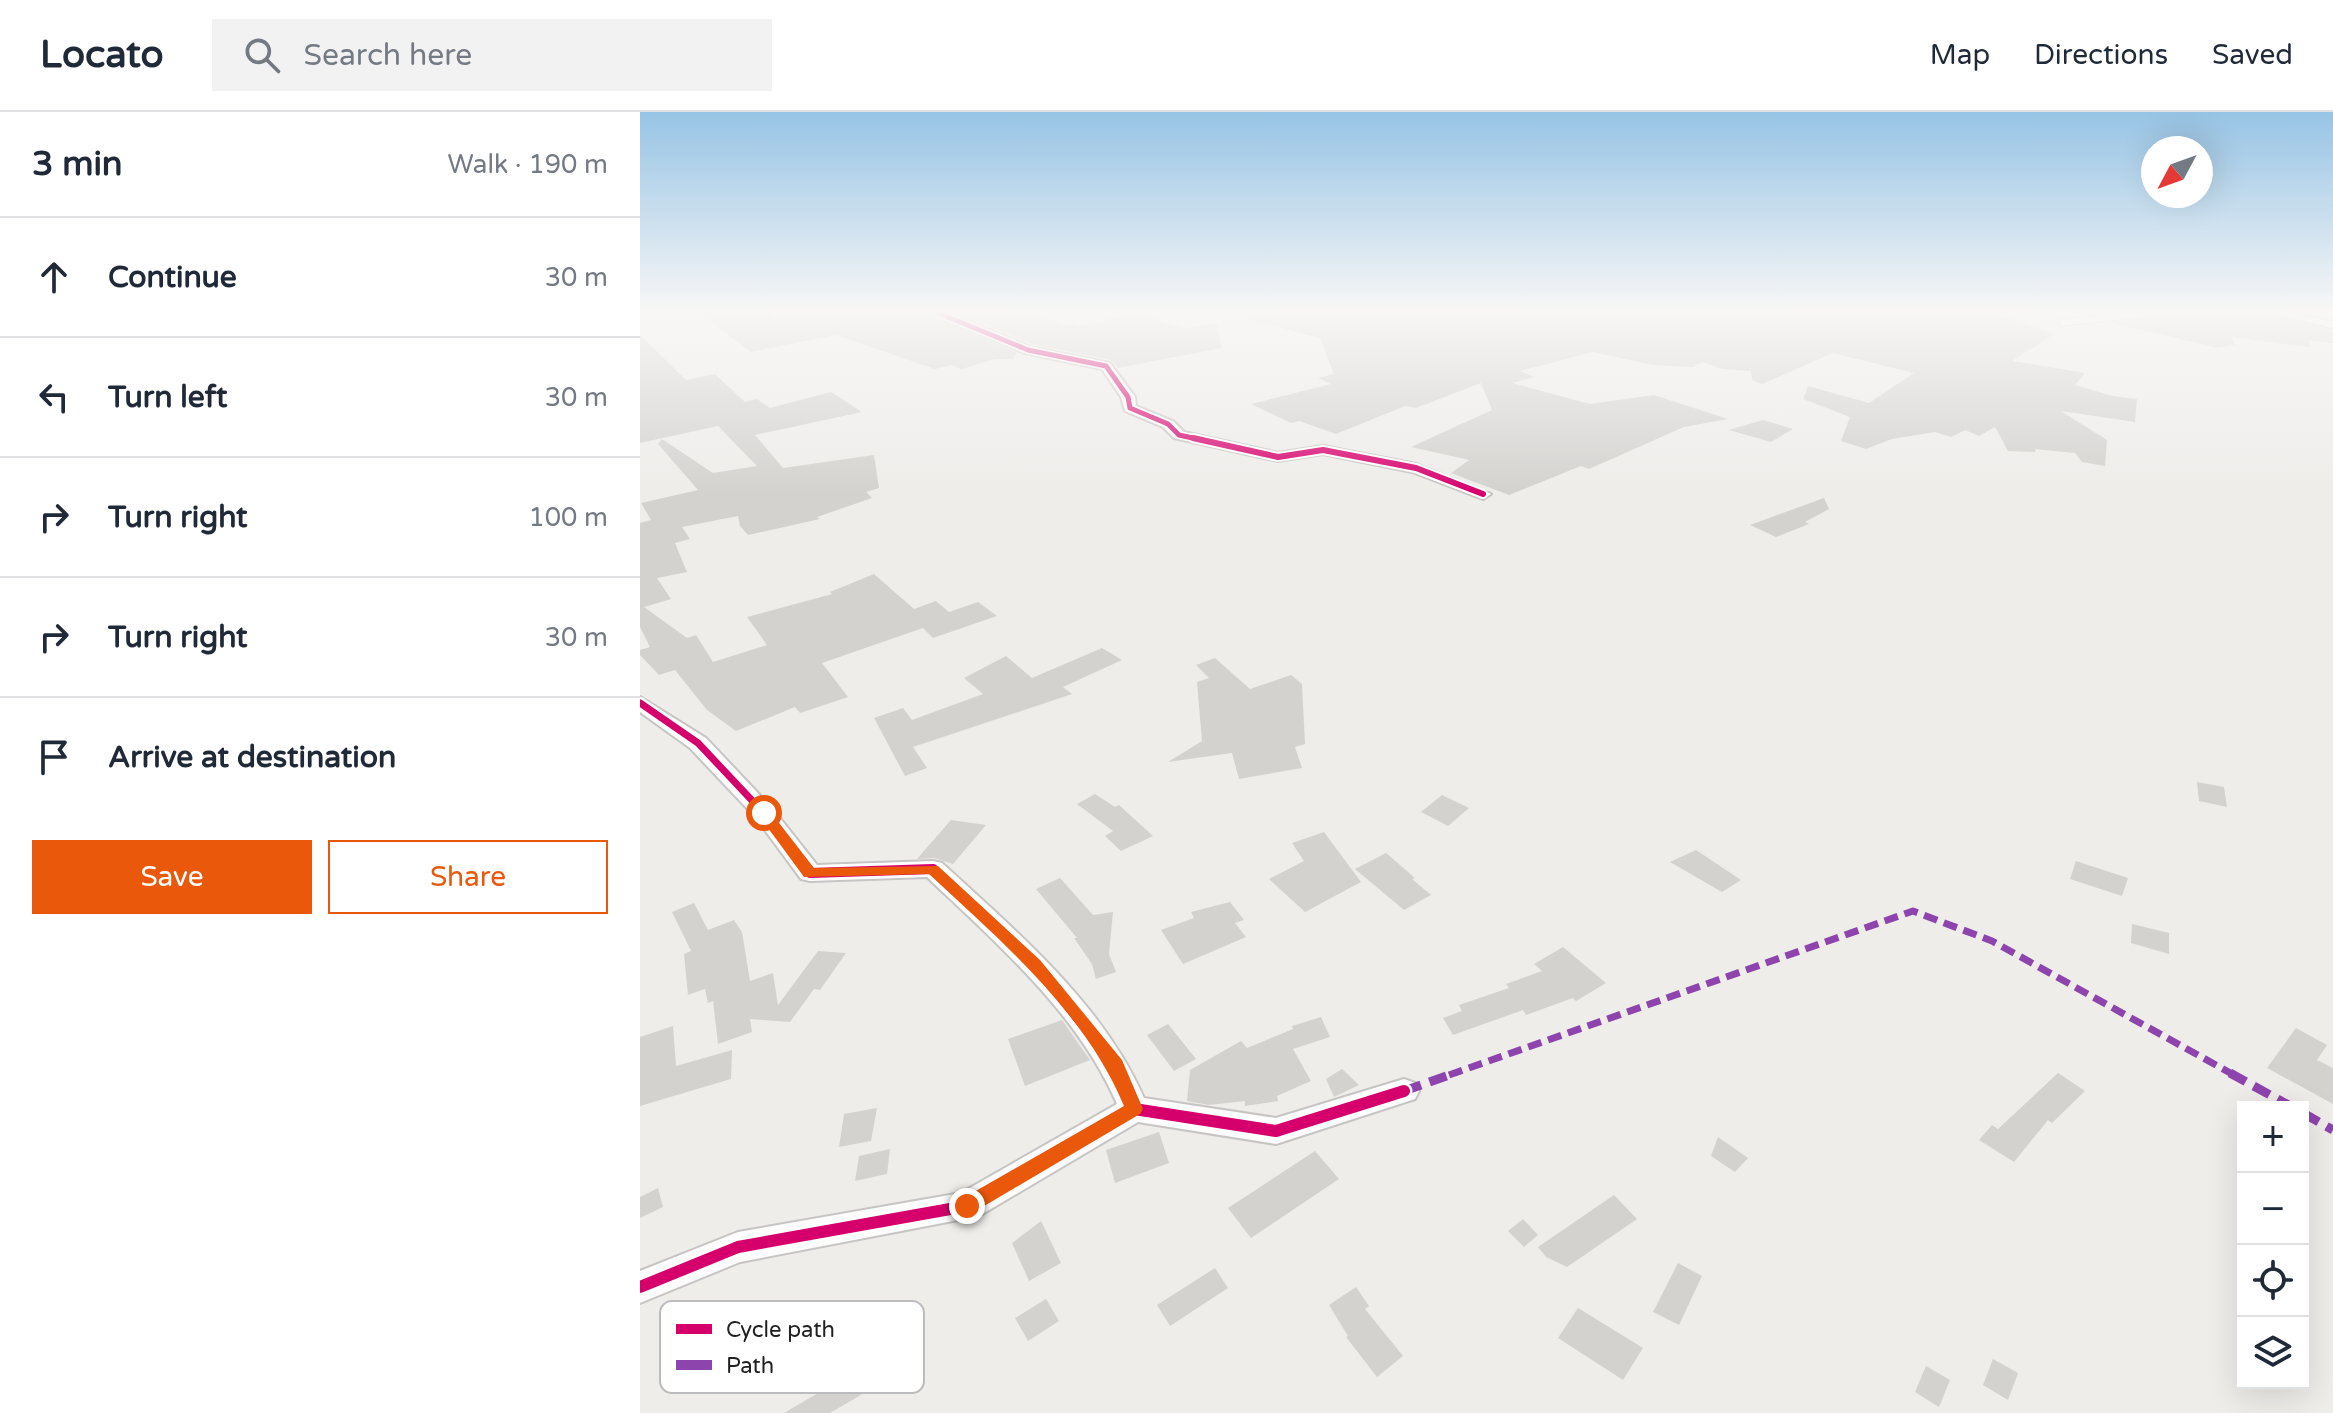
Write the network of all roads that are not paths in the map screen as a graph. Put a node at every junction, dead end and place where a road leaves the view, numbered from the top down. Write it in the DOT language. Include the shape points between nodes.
graph roads {
  1 [pos="1111,373"];
  2 [pos="1483,494"];
  3 [pos="640,703"];
  4 [pos="1404,1091"];
  5 [pos="1134,1109"];
  6 [pos="640,1287"];
  1 -- 2 [label="street" via="1130,408 1168,424 1179,435 1278,457 1323,450 1416,468"];
  3 -- 5 [label="street" via="698,743 764,813 810,873 933,869 1035,964 1115,1065"];
  4 -- 5 [label="street" via="1276,1131"];
  5 -- 6 [label="street" via="967,1206 738,1247"];
}
